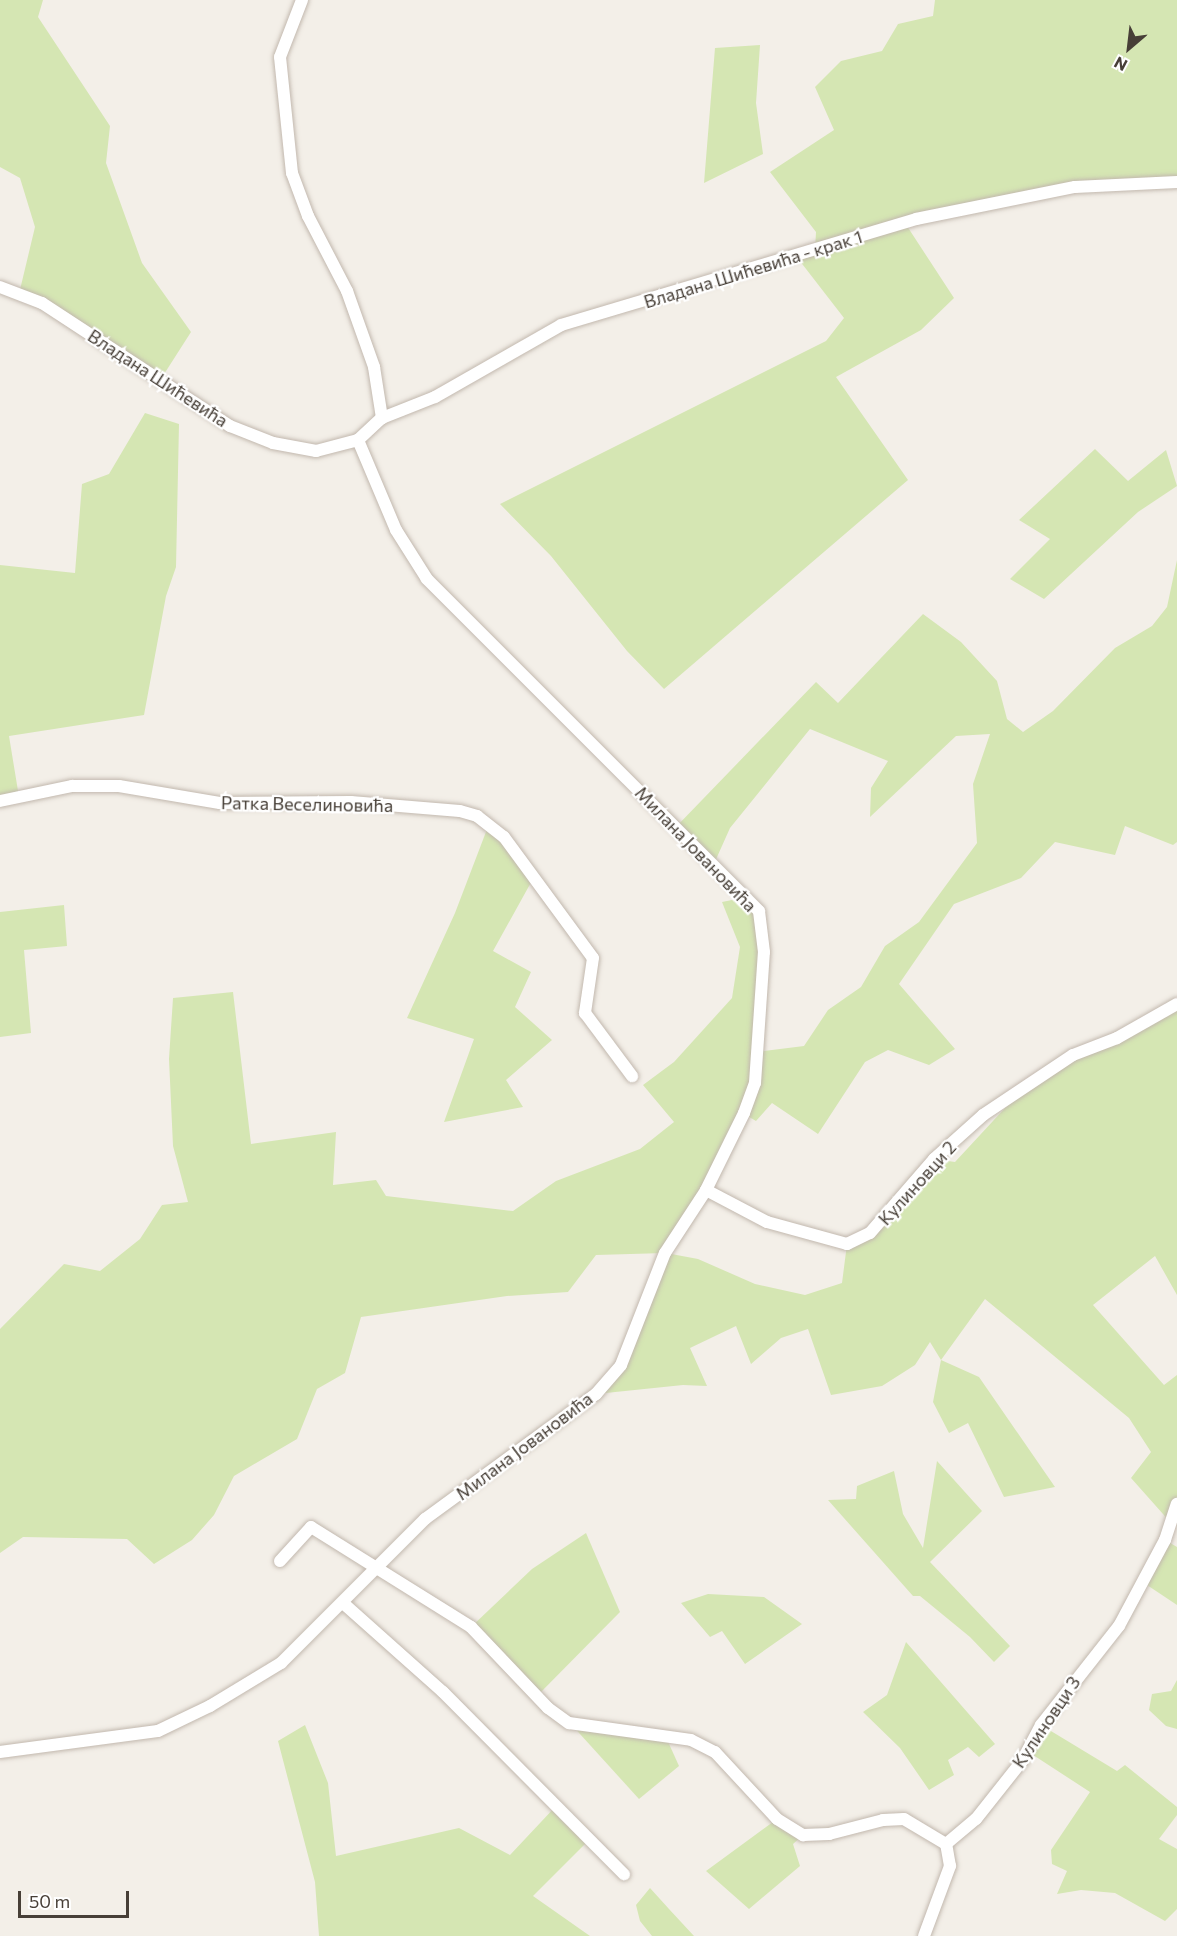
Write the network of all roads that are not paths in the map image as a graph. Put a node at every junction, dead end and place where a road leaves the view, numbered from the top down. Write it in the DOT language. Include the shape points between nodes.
graph roads {
  1 [pos="302,0"];
  2 [pos="1177,182"];
  3 [pos="0,287"];
  4 [pos="381,418"];
  5 [pos="358,440"];
  6 [pos="0,801"];
  7 [pos="1177,1004"];
  8 [pos="632,1076"];
  9 [pos="706,1190"];
  10 [pos="1177,1504"];
  11 [pos="280,1561"];
  12 [pos="372,1568"];
  13 [pos="343,1603"];
  14 [pos="0,1752"];
  15 [pos="946,1844"];
  16 [pos="624,1874"];
  17 [pos="924,1936"];
  1 -- 4 [label="street" via="280,57 292,173 308,216 347,291 374,367"];
  2 -- 4 [label="street, Владана Шићевића - крак 1" via="1075,187 916,219 561,325 435,397"];
  3 -- 5 [label="street, Владана Шићевића" via="42,303 230,426 273,443 316,451"];
  4 -- 5 [label="street, Владана Шићевића - крак 1"];
  5 -- 9 [label="street, Милана Јовановића" via="396,530 427,579 759,911 764,952 755,1083"];
  6 -- 8 [label="street, Ратка Веселиновића" via="72,786 119,786 220,803 351,802 460,811 477,816 504,837 593,958 585,1013"];
  7 -- 9 [label="street, Кулиновци 2" via="1117,1038 1073,1055 983,1115 934,1159 870,1233 847,1244 767,1222"];
  9 -- 12 [label="street, Милана Јовановића" via="665,1253 635,1335 615,1372 596,1394 425,1519"];
  10 -- 15 [label="street, Кулиновци 3" via="1165,1540 1119,1626 1067,1688 1004,1784 976,1819"];
  11 -- 12 [label="street" via="311,1527"];
  12 -- 13 [label="street, Милана Јовановића"];
  12 -- 15 [label="street" via="471,1628 548,1708 570,1723 691,1740 715,1752 777,1819 803,1834 829,1834 883,1820 904,1819"];
  13 -- 14 [label="street, Милана Јовановића" via="280,1663 210,1706 159,1731"];
  13 -- 16 [label="street" via="443,1692"];
  15 -- 17 [label="street" via="950,1866"];
}
